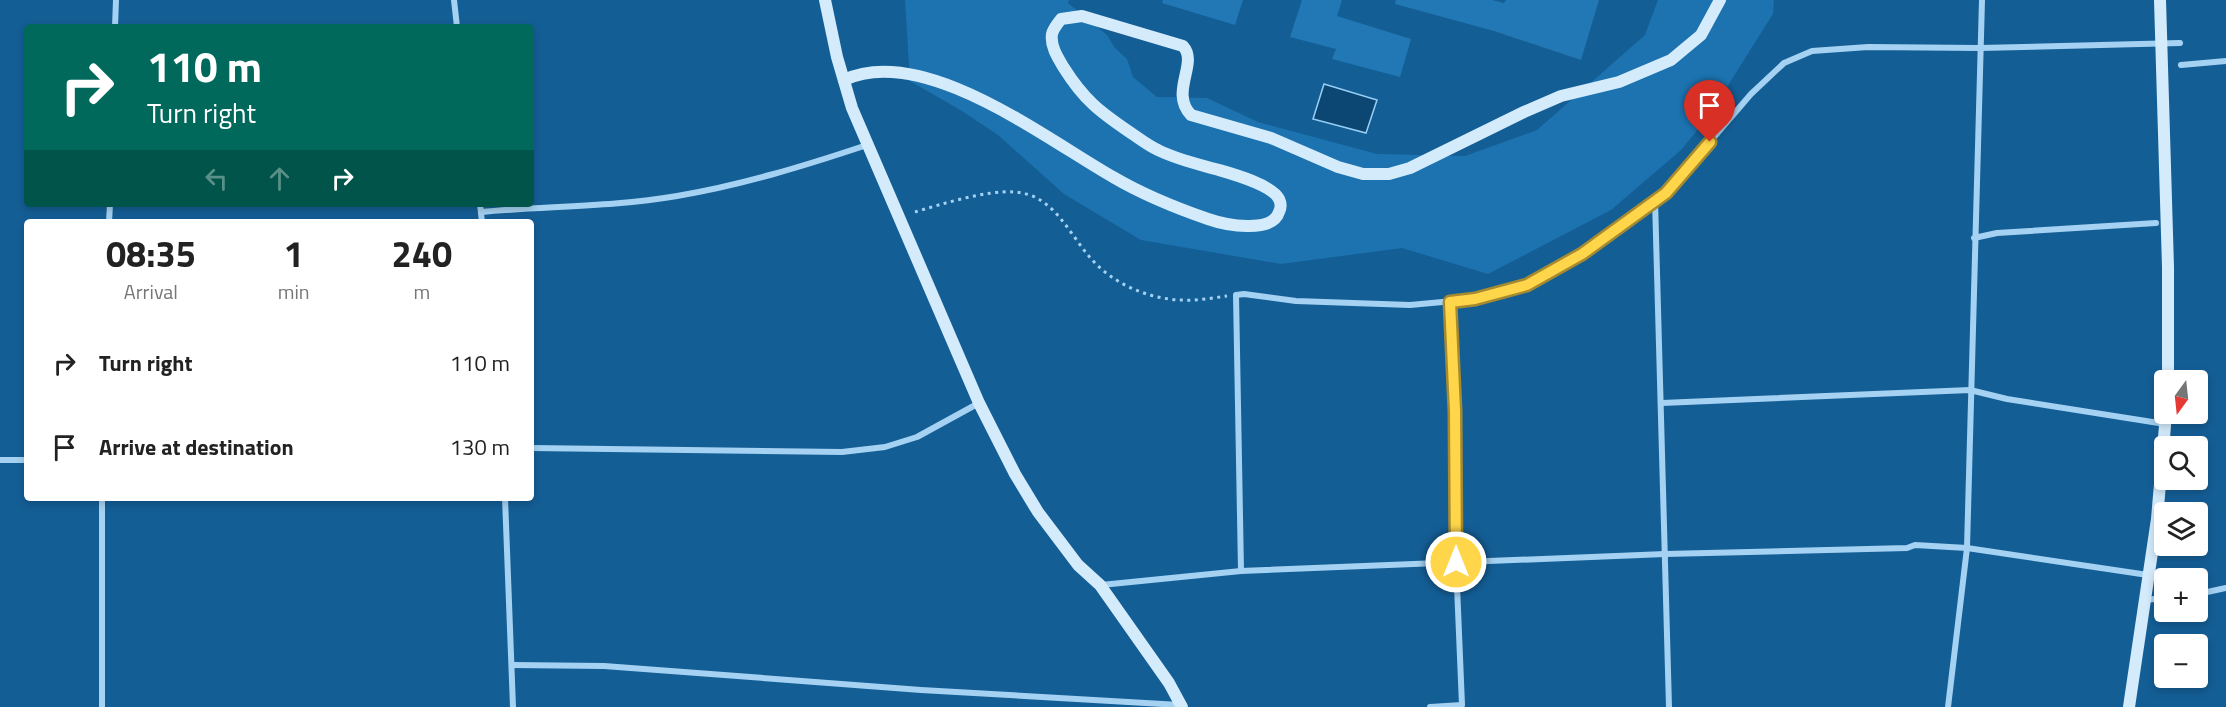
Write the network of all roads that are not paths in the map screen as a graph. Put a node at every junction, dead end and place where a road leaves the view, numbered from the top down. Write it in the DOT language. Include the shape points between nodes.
graph roads {
  1 [pos="116,0"];
  2 [pos="454,0"];
  3 [pos="825,0"];
  4 [pos="1720,0"];
  5 [pos="1982,0"];
  6 [pos="2160,0"];
  7 [pos="115,24"];
  8 [pos="457,24"];
  9 [pos="2180,43"];
  10 [pos="2161,44"];
  11 [pos="1980,48"];
  12 [pos="2226,61"];
  13 [pos="2181,65"];
  14 [pos="844,80"];
  15 [pos="867,146"];
  16 [pos="1654,200"];
  17 [pos="480,207"];
  18 [pos="481,212"];
  19 [pos="482,219"];
  20 [pos="2156,223"];
  21 [pos="1974,238"];
  22 [pos="1450,302"];
  23 [pos="2168,370"];
  24 [pos="1970,390"];
  25 [pos="978,403"];
  26 [pos="1662,403"];
  27 [pos="2154,417"];
  28 [pos="2166,424"];
  29 [pos="534,448"];
  30 [pos="0,460"];
  31 [pos="24,460"];
  32 [pos="102,501"];
  33 [pos="505,501"];
  34 [pos="1966,548"];
  35 [pos="1665,554"];
  36 [pos="1456,562"];
  37 [pos="1241,571"];
  38 [pos="2148,575"];
  39 [pos="1101,585"];
  40 [pos="2226,588"];
  41 [pos="2208,592"];
  42 [pos="2154,599"];
  43 [pos="2144,600"];
  44 [pos="512,665"];
  45 [pos="1182,706"];
  46 [pos="102,707"];
  47 [pos="513,707"];
  48 [pos="1430,707"];
  49 [pos="1669,707"];
  50 [pos="1948,707"];
  51 [pos="2129,707"];
  1 -- 7 [label="street"];
  2 -- 8 [label="street"];
  3 -- 14 [label="street"];
  4 -- 14 [label="street" via="1701,35 1671,60 1619,82 1561,96 1410,168 1389,174 1363,174 1338,167 1271,138 1191,115 1181,99 1188,55 1183,46 1082,16 1061,18 1052,34 1054,53 1078,90 1099,111 1155,149 1184,162 1246,178 1274,193 1280,200 1277,217 1253,227 1217,222 1115,179 1001,110 944,83 889,72 869,72"];
  5 -- 11 [label="street"];
  6 -- 10 [label="street"];
  9 -- 10 [label="street"];
  10 -- 11 [label="street"];
  10 -- 23 [label="street"];
  11 -- 16 [label="street" via="1812,51 1784,63 1751,94 1666,193"];
  11 -- 21 [label="street"];
  12 -- 13 [label="street"];
  14 -- 15 [label="street"];
  15 -- 18 [label="street" via="770,177 676,196 605,205"];
  15 -- 25 [label="street"];
  16 -- 22 [label="street" via="1582,254 1527,285"];
  16 -- 26 [label="street"];
  17 -- 18 [label="street"];
  18 -- 19 [label="street"];
  20 -- 21 [label="street" via="1997,233"];
  21 -- 24 [label="street"];
  22 -- 36 [label="street"];
  22 -- 37 [label="street" via="1410,305 1236,295"];
  24 -- 26 [label="street"];
  24 -- 27 [label="street" via="2007,399"];
  24 -- 34 [label="street"];
  25 -- 29 [label="street" via="917,437 885,447 842,452"];
  25 -- 39 [label="street" via="1038,512 1078,565"];
  26 -- 35 [label="street"];
  28 -- 38 [label="street"];
  30 -- 31 [label="street"];
  32 -- 46 [label="street"];
  33 -- 44 [label="street"];
  34 -- 35 [label="street" via="1915,545"];
  34 -- 38 [label="street"];
  34 -- 50 [label="street"];
  35 -- 36 [label="street"];
  35 -- 49 [label="street"];
  36 -- 37 [label="street"];
  36 -- 48 [label="street" via="1462,705"];
  37 -- 39 [label="street"];
  38 -- 43 [label="street"];
  39 -- 45 [label="street"];
  40 -- 41 [label="street"];
  42 -- 43 [label="street"];
  43 -- 51 [label="street"];
  44 -- 45 [label="street" via="604,666"];
  44 -- 47 [label="street"];
}
